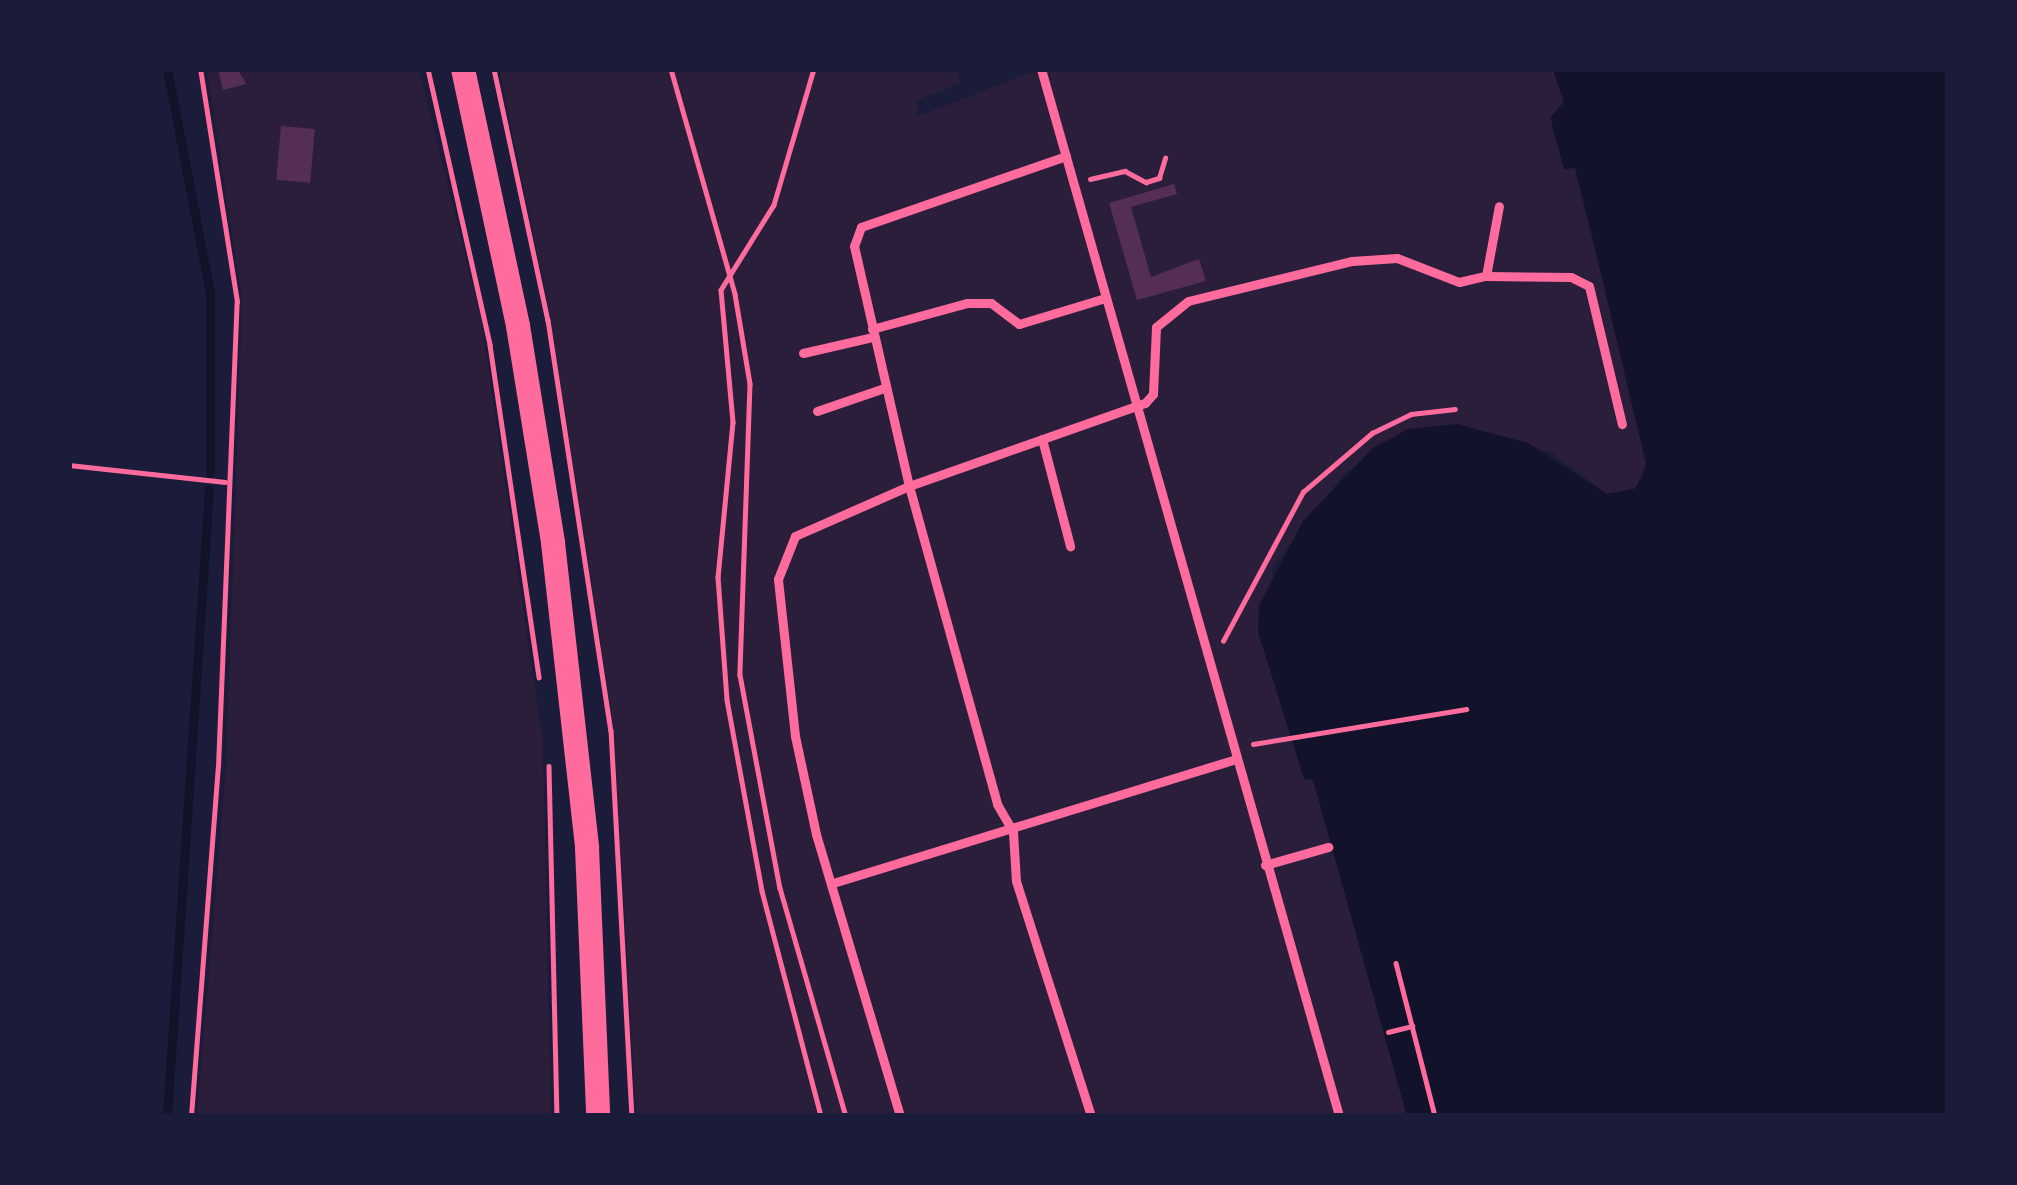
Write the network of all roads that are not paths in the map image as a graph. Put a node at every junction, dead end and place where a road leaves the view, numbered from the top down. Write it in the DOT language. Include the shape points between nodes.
graph roads {
  1 [pos="463,69"];
  2 [pos="1041,69"];
  3 [pos="1066,156"];
  4 [pos="1499,206"];
  5 [pos="1486,276"];
  6 [pos="1105,298"];
  7 [pos="873,333"];
  8 [pos="803,353"];
  9 [pos="884,388"];
  10 [pos="1135,407"];
  11 [pos="818,411"];
  12 [pos="1622,424"];
  13 [pos="1042,440"];
  14 [pos="909,486"];
  15 [pos="1070,546"];
  16 [pos="1233,754"];
  17 [pos="1012,832"];
  18 [pos="1328,847"];
  19 [pos="1265,865"];
  20 [pos="833,883"];
  21 [pos="598,1116"];
  22 [pos="900,1116"];
  23 [pos="1091,1116"];
  24 [pos="1339,1116"];
  1 -- 21 [label="main road" via="518,326 553,543 589,870"];
  2 -- 3 [label="lane"];
  3 -- 6 [label="lane"];
  3 -- 7 [label="lane" via="861,227 854,246"];
  4 -- 5 [label="lane"];
  5 -- 10 [label="lane" via="1460,282 1396,259 1352,261 1188,301 1156,328 1153,394"];
  5 -- 12 [label="lane" via="1571,277 1589,286"];
  6 -- 7 [label="lane" via="1019,324 991,303 968,303"];
  6 -- 10 [label="lane"];
  7 -- 8 [label="lane"];
  7 -- 9 [label="lane"];
  9 -- 11 [label="lane"];
  9 -- 14 [label="lane"];
  10 -- 13 [label="lane"];
  10 -- 16 [label="lane"];
  13 -- 14 [label="lane"];
  13 -- 15 [label="lane"];
  14 -- 17 [label="lane"];
  14 -- 20 [label="lane" via="806,528 786,551 778,579 795,736"];
  16 -- 17 [label="lane"];
  16 -- 19 [label="lane"];
  17 -- 20 [label="lane"];
  17 -- 23 [label="lane" via="1016,880"];
  18 -- 19 [label="lane"];
  19 -- 24 [label="lane"];
  20 -- 22 [label="lane"];
}
